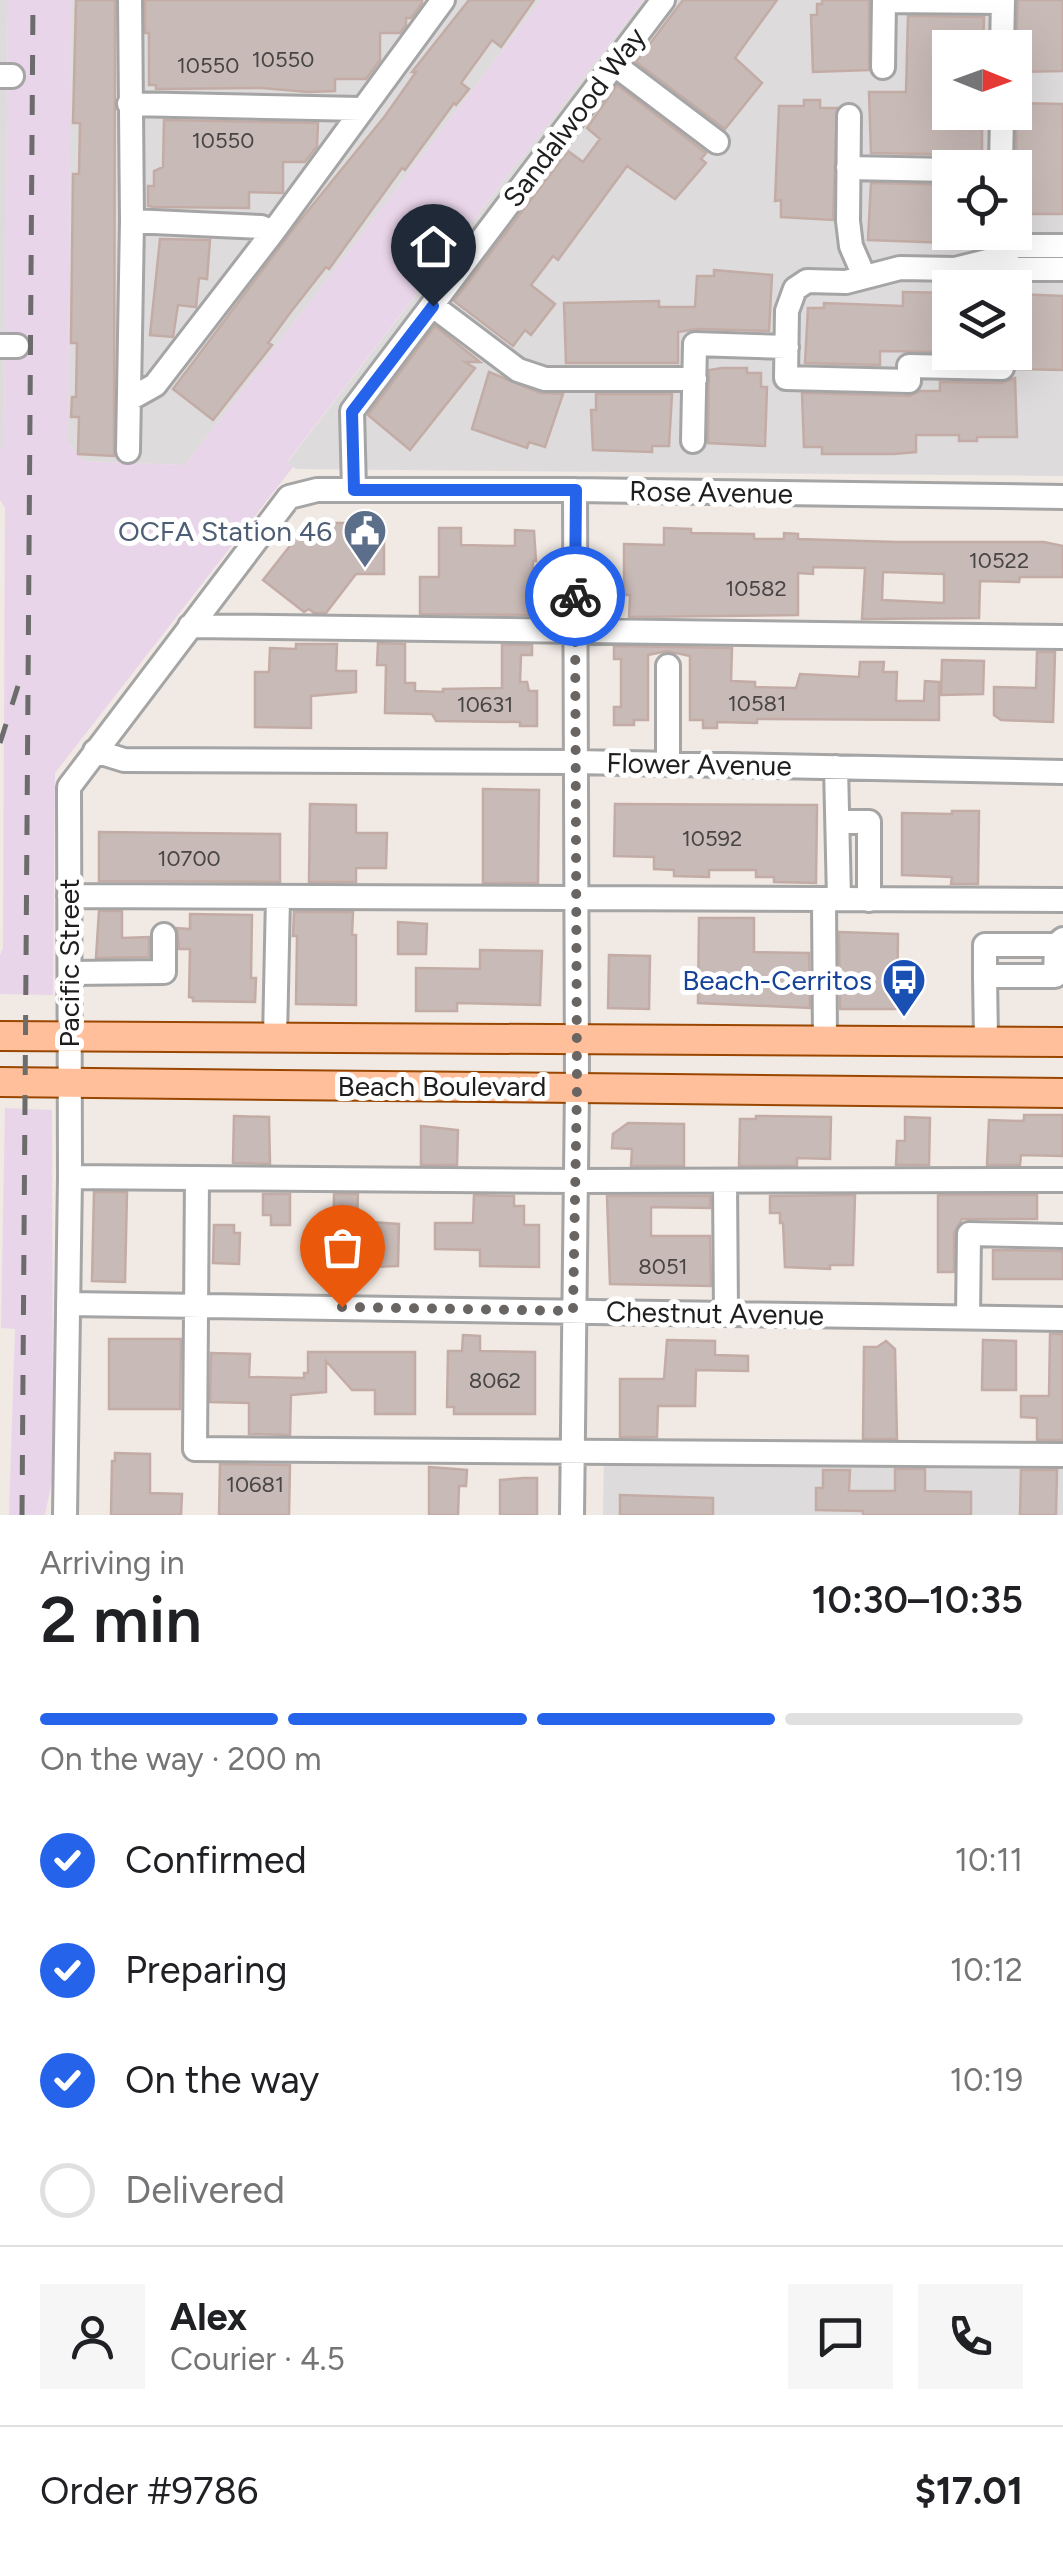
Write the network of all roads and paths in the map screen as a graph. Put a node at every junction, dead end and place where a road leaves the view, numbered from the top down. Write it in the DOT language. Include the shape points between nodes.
graph roads {
  1 [pos="130,0"];
  2 [pos="443,0"];
  3 [pos="663,0"];
  4 [pos="884,1"];
  5 [pos="1003,1"];
  6 [pos="1002,30"];
  7 [pos="615,65"];
  8 [pos="883,67"];
  9 [pos="129,104"];
  10 [pos="361,109"];
  11 [pos="849,116"];
  12 [pos="717,142"];
  13 [pos="848,168"];
  14 [pos="932,170"];
  15 [pos="132,222"];
  16 [pos="272,232"];
  17 [pos="1063,246"];
  18 [pos="1000,258"];
  19 [pos="1000,270"];
  20 [pos="1063,270"];
  21 [pos="864,276"];
  22 [pos="433,306"];
  23 [pos="787,347"];
  24 [pos="932,365"];
  25 [pos="694,379"];
  26 [pos="130,399"];
  27 [pos="694,441"];
  28 [pos="128,451"];
  29 [pos="354,490"];
  30 [pos="576,490"];
  31 [pos="300,492"];
  32 [pos="1063,498"];
  33 [pos="190,626"];
  34 [pos="575,631"];
  35 [pos="1063,637"];
  36 [pos="668,666"];
  37 [pos="96,751"];
  38 [pos="575,762"];
  39 [pos="668,764"];
  40 [pos="836,767"];
  41 [pos="1063,772"];
  42 [pos="838,812"];
  43 [pos="869,893"];
  44 [pos="834,895"];
  45 [pos="69,896"];
  46 [pos="278,897"];
  47 [pos="576,898"];
  48 [pos="1063,900"];
  49 [pos="164,935"];
  50 [pos="1059,942"];
  51 [pos="70,973"];
  52 [pos="0,1036"];
  53 [pos="70,1036"];
  54 [pos="275,1038"];
  55 [pos="576,1040"];
  56 [pos="986,1040"];
  57 [pos="824,1041"];
  58 [pos="1063,1042"];
  59 [pos="0,1082"];
  60 [pos="70,1083"];
  61 [pos="577,1087"];
  62 [pos="1063,1093"];
  63 [pos="70,1177"];
  64 [pos="197,1178"];
  65 [pos="1063,1180"];
  66 [pos="725,1181"];
  67 [pos="575,1182"];
  68 [pos="1063,1236"];
  69 [pos="68,1304"];
  70 [pos="196,1304"];
  71 [pos="573,1311"];
  72 [pos="726,1314"];
  73 [pos="968,1317"];
  74 [pos="1063,1319"];
  75 [pos="572,1450"];
  76 [pos="1063,1455"];
  77 [pos="65,1515"];
  78 [pos="572,1515"];
  1 -- 9 [label="street"];
  2 -- 10 [label="street"];
  3 -- 7 [label="street, Sandalwood Way"];
  4 -- 5 [label="street"];
  4 -- 8 [label="street"];
  5 -- 6 [label="street"];
  7 -- 12 [label="street"];
  7 -- 22 [label="street, Sandalwood Way"];
  9 -- 10 [label="street"];
  9 -- 15 [label="street"];
  10 -- 16 [label="street"];
  11 -- 13 [label="street"];
  13 -- 14 [label="street"];
  13 -- 21 [label="street" via="851,246"];
  15 -- 16 [label="street" via="261,226"];
  15 -- 26 [label="street"];
  16 -- 26 [label="street" via="156,386"];
  17 -- 18 [label="street" via="1015,246"];
  18 -- 19 [label="street"];
  18 -- 20 [label="street" via="1014,269"];
  18 -- 21 [label="street" via="955,269 900,268"];
  21 -- 23 [label="street" via="807,281 795,289"];
  22 -- 25 [label="street" via="518,370 545,378"];
  22 -- 29 [label="street, Sandalwood Way" via="352,412"];
  23 -- 24 [label="street" via="786,378 909,381 909,366"];
  23 -- 25 [label="street" via="695,344"];
  25 -- 27 [label="street"];
  26 -- 28 [label="street"];
  29 -- 30 [label="street, Rose Avenue"];
  29 -- 31 [label="street, Rose Avenue"];
  30 -- 32 [label="street, Rose Avenue"];
  30 -- 34 [label="street"];
  31 -- 33 [label="street, Pacific Street" via="281,506"];
  33 -- 34 [label="street"];
  33 -- 37 [label="street, Pacific Street"];
  34 -- 35 [label="street"];
  34 -- 38 [label="street"];
  36 -- 39 [label="street"];
  37 -- 38 [label="street, Flower Avenue" via="124,760"];
  37 -- 45 [label="street, Pacific Street" via="69,787"];
  38 -- 39 [label="street, Flower Avenue"];
  38 -- 47 [label="street"];
  39 -- 40 [label="street, Flower Avenue"];
  40 -- 41 [label="street, Flower Avenue"];
  40 -- 42 [label="street"];
  42 -- 43 [label="street" via="868,822"];
  42 -- 44 [label="street"];
  43 -- 44 [label="street"];
  43 -- 48 [label="street"];
  44 -- 47 [label="street"];
  44 -- 57 [label="street"];
  45 -- 46 [label="street"];
  45 -- 51 [label="street, Pacific Street"];
  46 -- 47 [label="street"];
  46 -- 54 [label="street"];
  47 -- 55 [label="street"];
  49 -- 51 [label="street" via="164,972"];
  50 -- 56 [label="street" via="986,945"];
  51 -- 53 [label="street, Pacific Street"];
  52 -- 53 [label="main road, Beach Boulevard"];
  53 -- 54 [label="main road, Beach Boulevard"];
  53 -- 60 [label="street, Pacific Street"];
  54 -- 55 [label="main road, Beach Boulevard"];
  55 -- 57 [label="main road, Beach Boulevard"];
  55 -- 61 [label="street"];
  56 -- 57 [label="main road, Beach Boulevard"];
  56 -- 58 [label="main road, Beach Boulevard"];
  59 -- 60 [label="main road, Beach Boulevard"];
  60 -- 61 [label="main road, Beach Boulevard"];
  60 -- 63 [label="street, Pacific Street"];
  61 -- 62 [label="main road, Beach Boulevard"];
  61 -- 67 [label="street"];
  63 -- 64 [label="street"];
  63 -- 69 [label="street, Pacific Street"];
  64 -- 67 [label="street"];
  64 -- 70 [label="street"];
  65 -- 66 [label="street"];
  66 -- 67 [label="street"];
  66 -- 72 [label="street"];
  67 -- 71 [label="street"];
  68 -- 73 [label="street" via="970,1234"];
  69 -- 70 [label="street, Chestnut Avenue"];
  69 -- 77 [label="street, Pacific Street"];
  70 -- 71 [label="street, Chestnut Avenue"];
  70 -- 75 [label="street" via="195,1449"];
  71 -- 72 [label="street, Chestnut Avenue"];
  71 -- 75 [label="street"];
  72 -- 73 [label="street, Chestnut Avenue"];
  73 -- 74 [label="street, Chestnut Avenue"];
  75 -- 76 [label="street"];
  75 -- 78 [label="street"];
}
